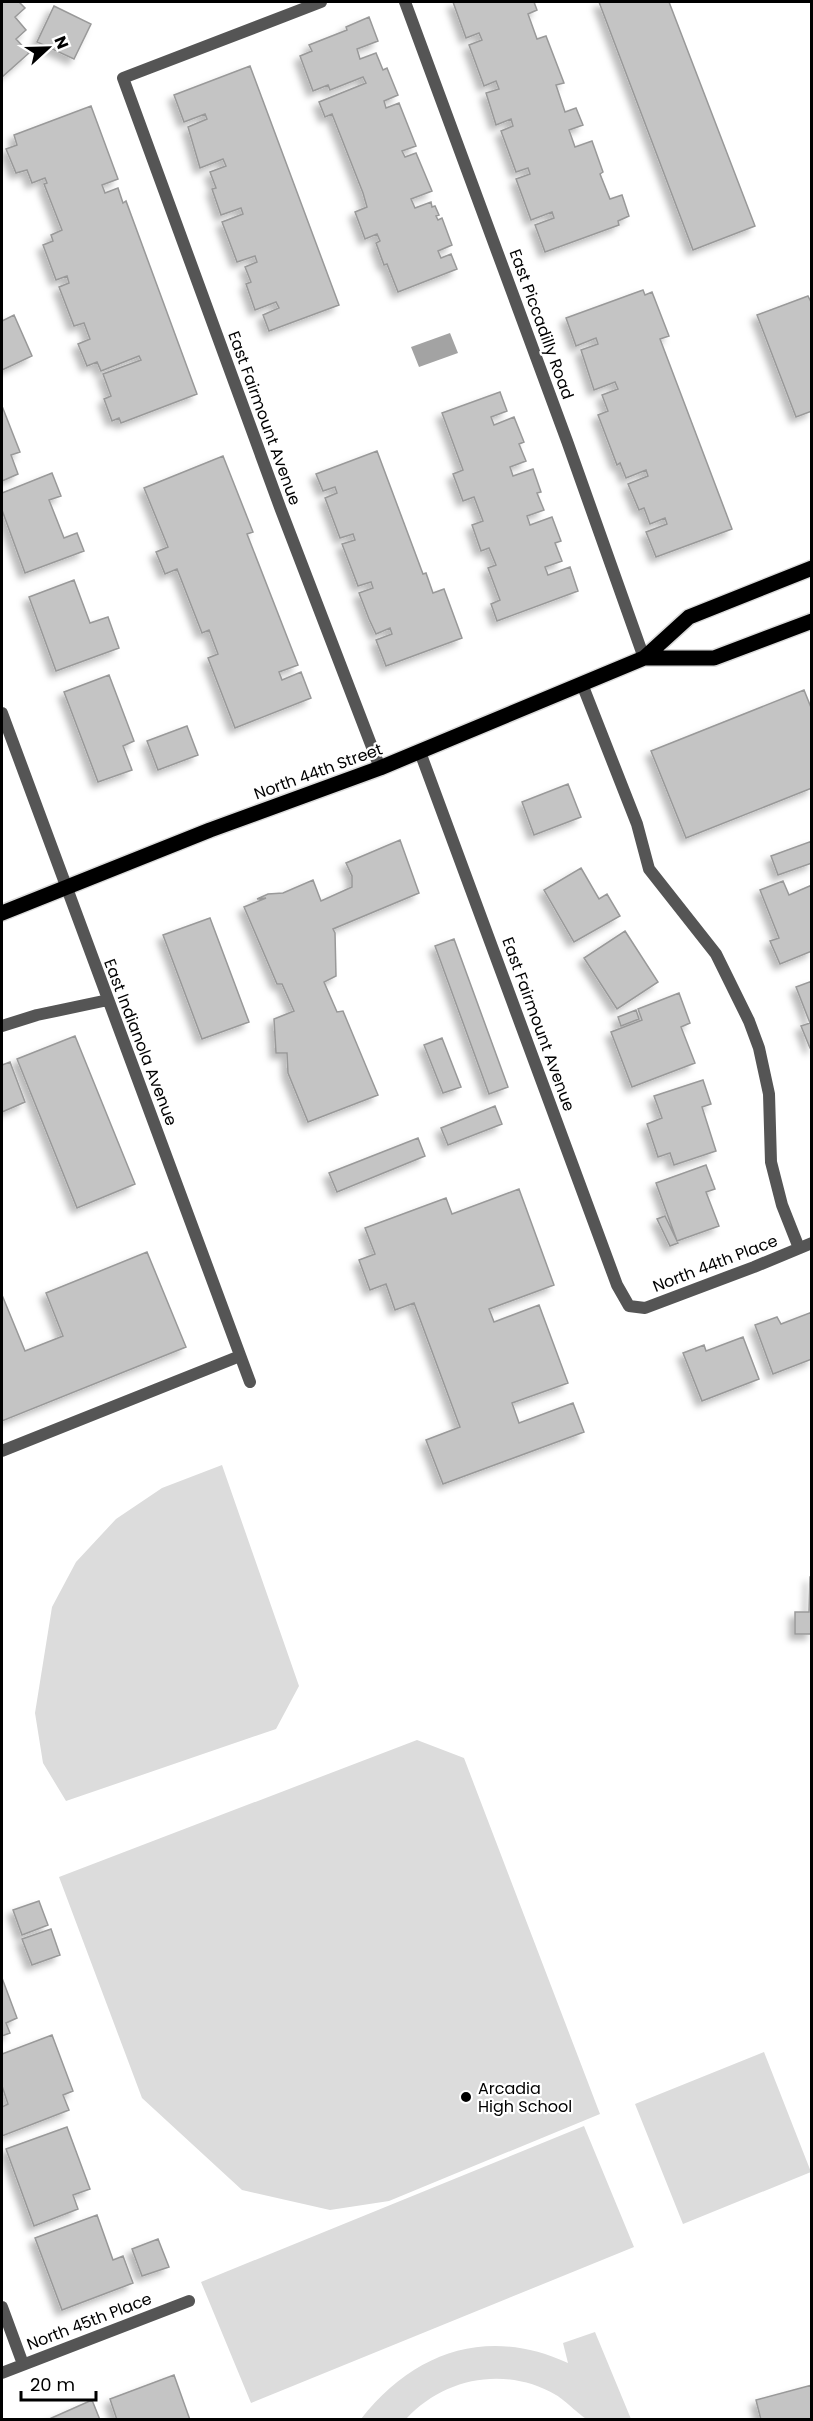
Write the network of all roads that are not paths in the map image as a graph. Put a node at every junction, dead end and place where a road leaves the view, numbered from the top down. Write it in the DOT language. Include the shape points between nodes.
graph roads {
  1 [pos="321,2"];
  2 [pos="405,2"];
  3 [pos="812,568"];
  4 [pos="812,621"];
  5 [pos="644,658"];
  6 [pos="582,684"];
  7 [pos="2,713"];
  8 [pos="420,752"];
  9 [pos="380,768"];
  10 [pos="66,887"];
  11 [pos="2,913"];
  12 [pos="108,1000"];
  13 [pos="2,1026"];
  14 [pos="812,1243"];
  15 [pos="799,1248"];
  16 [pos="629,1306"];
  17 [pos="240,1356"];
  18 [pos="250,1382"];
  19 [pos="2,1451"];
  20 [pos="189,2301"];
  21 [pos="2,2307"];
  22 [pos="23,2364"];
  23 [pos="2,2373"];
  1 -- 9 [label="street, East Fairmount Avenue" via="123,78"];
  2 -- 5 [label="street, East Piccadilly Road"];
  3 -- 5 [label="main road, North 44th Street" via="689,617"];
  4 -- 5 [label="main road, North 44th Street" via="714,658"];
  5 -- 6 [label="main road, North 44th Street"];
  6 -- 8 [label="main road, North 44th Street"];
  6 -- 15 [label="street" via="637,824 649,869 716,954 749,1021 769,1094 771,1162"];
  7 -- 10 [label="street, East Indianola Avenue"];
  8 -- 9 [label="main road, North 44th Street"];
  8 -- 16 [label="street, East Fairmount Avenue"];
  9 -- 10 [label="main road, North 44th Street"];
  10 -- 11 [label="main road, North 44th Street"];
  10 -- 12 [label="street, East Indianola Avenue"];
  12 -- 13 [label="street"];
  12 -- 17 [label="street, East Indianola Avenue"];
  14 -- 15 [label="street, North 44th Place"];
  15 -- 16 [label="street, North 44th Place" via="645,1308"];
  17 -- 18 [label="street, East Indianola Avenue"];
  17 -- 19 [label="street"];
  20 -- 22 [label="street, North 45th Place"];
  21 -- 22 [label="street"];
  22 -- 23 [label="street, North 45th Place"];
}
